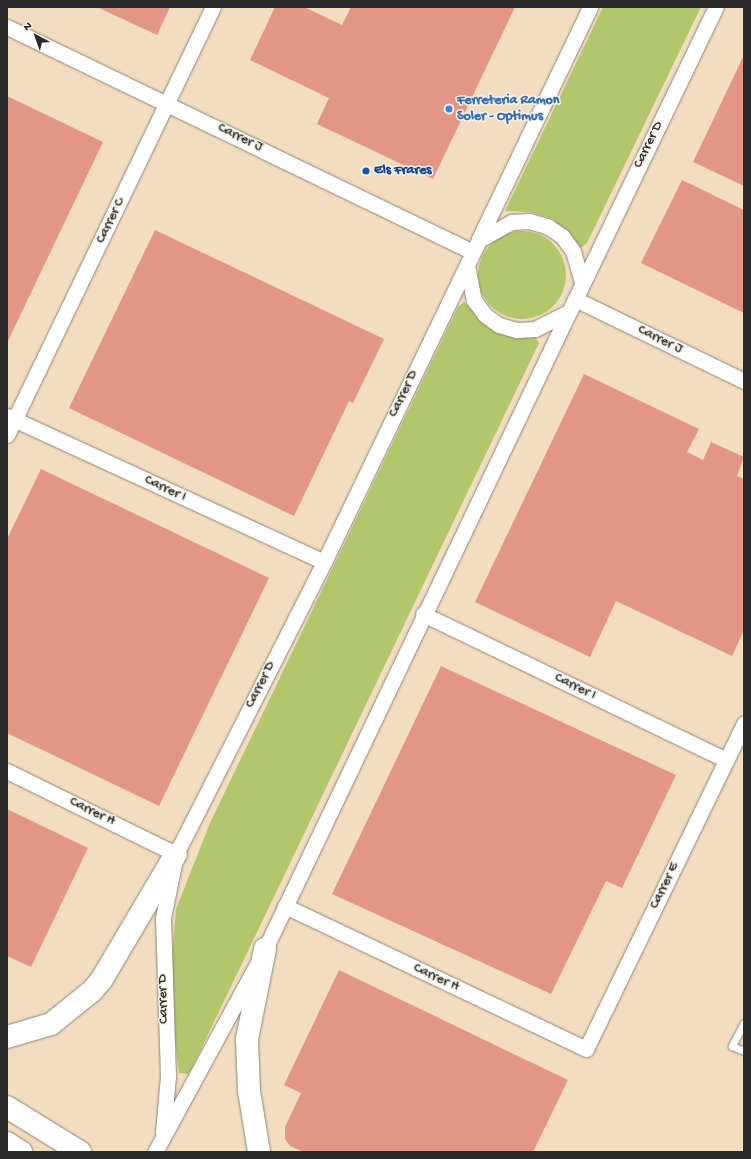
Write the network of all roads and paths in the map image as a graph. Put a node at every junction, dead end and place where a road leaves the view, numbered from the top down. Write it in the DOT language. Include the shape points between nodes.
graph roads {
  1 [pos="213,7"];
  2 [pos="590,7"];
  3 [pos="716,7"];
  4 [pos="7,27"];
  5 [pos="168,103"];
  6 [pos="473,252"];
  7 [pos="582,283"];
  8 [pos="572,305"];
  9 [pos="744,380"];
  10 [pos="11,418"];
  11 [pos="7,435"];
  12 [pos="324,562"];
  13 [pos="423,614"];
  14 [pos="744,722"];
  15 [pos="726,760"];
  16 [pos="7,771"];
  17 [pos="176,854"];
  18 [pos="285,906"];
  19 [pos="265,949"];
  20 [pos="744,1022"];
  21 [pos="7,1037"];
  22 [pos="586,1049"];
  23 [pos="744,1051"];
  24 [pos="7,1107"];
  25 [pos="163,1132"];
  26 [pos="7,1143"];
  27 [pos="21,1152"];
  28 [pos="80,1152"];
  29 [pos="155,1152"];
  30 [pos="259,1152"];
  1 -- 5 [label="street, Carrer C"];
  2 -- 6 [label="street, Carrer D"];
  3 -- 7 [label="street, Carrer D"];
  4 -- 5 [label="street, Carrer J"];
  5 -- 6 [label="street, Carrer J"];
  5 -- 10 [label="street, Carrer C"];
  6 -- 7 [label="street" via="511,222 529,221 547,226 562,236 572,251"];
  6 -- 8 [label="street" via="474,300 485,315 499,325 517,330 535,329"];
  6 -- 12 [label="street, Carrer D"];
  7 -- 8 [label="street"];
  8 -- 9 [label="street, Carrer J"];
  8 -- 13 [label="street, Carrer D"];
  10 -- 11 [label="street, Carrer C"];
  10 -- 12 [label="street, Carrer I"];
  12 -- 17 [label="street, Carrer D"];
  13 -- 15 [label="street, Carrer I"];
  13 -- 18 [label="street, Carrer D"];
  14 -- 15 [label="street, Carrer E"];
  15 -- 22 [label="street, Carrer E"];
  16 -- 17 [label="street, Carrer H"];
  17 -- 21 [label="highway" via="92,991 51,1024"];
  17 -- 25 [label="street, Carrer D" via="163,918 168,1076"];
  18 -- 19 [label="street, Carrer D"];
  18 -- 22 [label="street, Carrer H"];
  19 -- 25 [label="street, Carrer D"];
  19 -- 30 [label="highway" via="246,1039 249,1091"];
  20 -- 23 [label="lane" via="732,1046"];
  24 -- 28 [label="highway"];
  25 -- 29 [label="street, Carrer D"];
  26 -- 27 [label="highway"];
}
